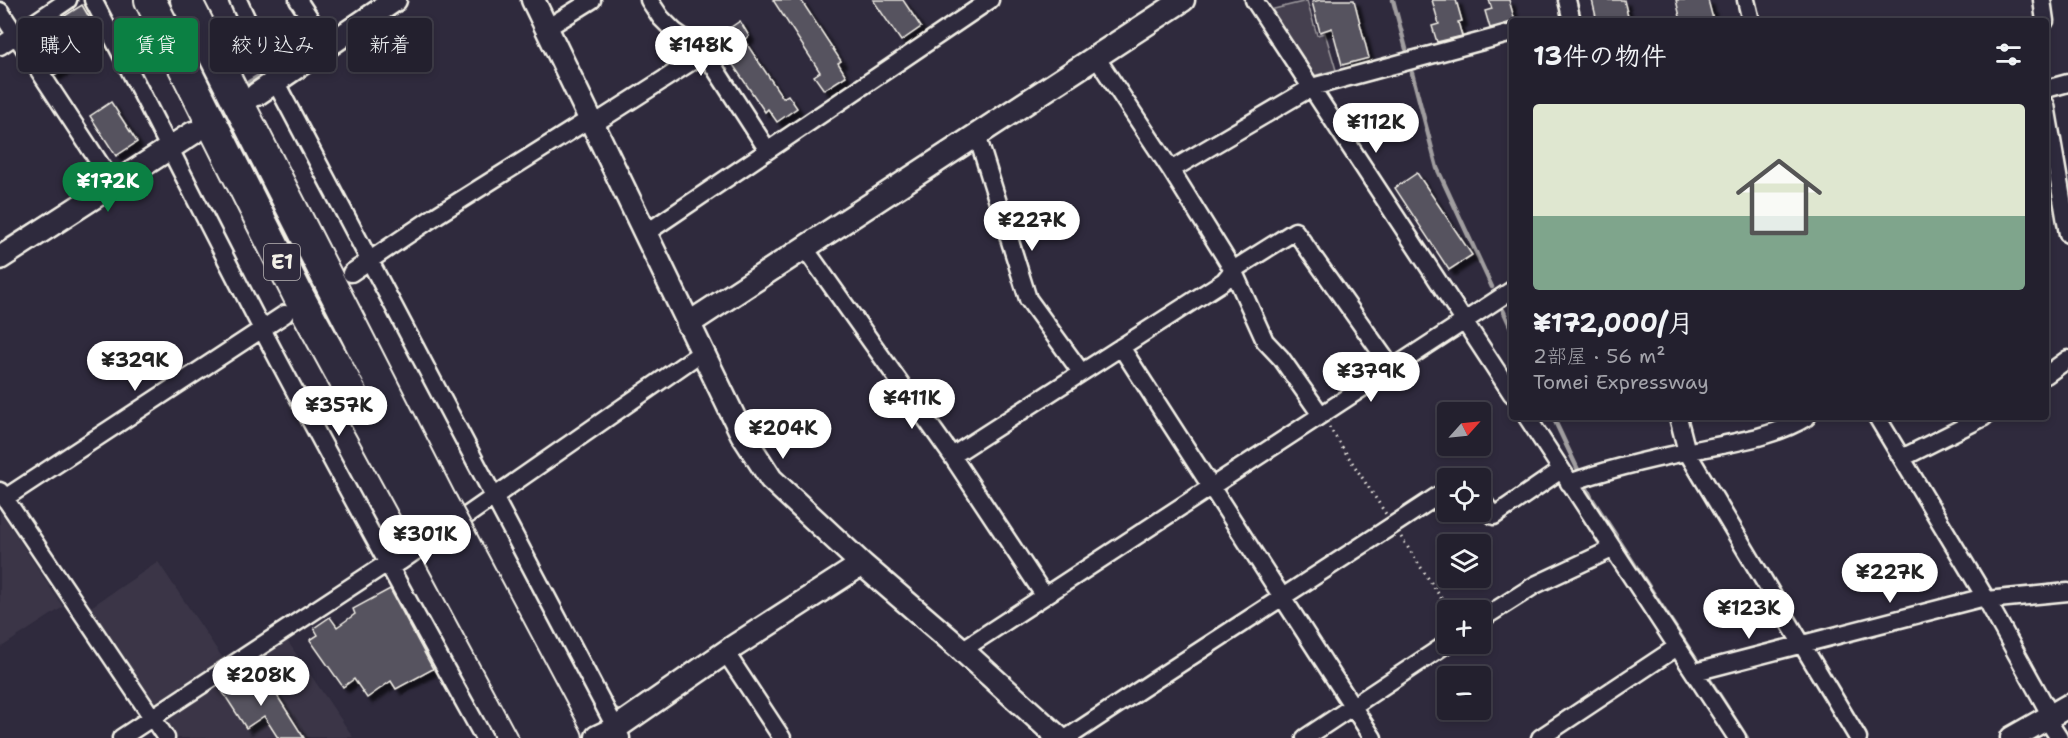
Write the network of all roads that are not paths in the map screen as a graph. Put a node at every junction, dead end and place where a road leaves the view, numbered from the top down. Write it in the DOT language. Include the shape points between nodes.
graph roads {
  1 [pos="69,0"];
  2 [pos="93,0"];
  3 [pos="150,0"];
  4 [pos="186,0"];
  5 [pos="238,0"];
  6 [pos="297,0"];
  7 [pos="395,0"];
  8 [pos="533,0"];
  9 [pos="592,0"];
  10 [pos="649,0"];
  11 [pos="990,0"];
  12 [pos="1184,0"];
  13 [pos="1567,0"];
  14 [pos="1746,0"];
  15 [pos="2042,0"];
  16 [pos="1259,2"];
  17 [pos="0,11"];
  18 [pos="309,18"];
  19 [pos="1567,18"];
  20 [pos="1749,18"];
  21 [pos="2045,18"];
  22 [pos="547,28"];
  23 [pos="1509,34"];
  24 [pos="16,35"];
  25 [pos="336,41"];
  26 [pos="0,46"];
  27 [pos="705,54"];
  28 [pos="1096,57"];
  29 [pos="289,72"];
  30 [pos="275,81"];
  31 [pos="2068,83"];
  32 [pos="1312,87"];
  33 [pos="2049,88"];
  34 [pos="257,94"];
  35 [pos="592,121"];
  36 [pos="193,133"];
  37 [pos="977,135"];
  38 [pos="166,138"];
  39 [pos="2049,146"];
  40 [pos="767,149"];
  41 [pos="1171,170"];
  42 [pos="114,185"];
  43 [pos="646,233"];
  44 [pos="2068,234"];
  45 [pos="804,248"];
  46 [pos="0,258"];
  47 [pos="368,260"];
  48 [pos="1233,270"];
  49 [pos="351,273"];
  50 [pos="1509,292"];
  51 [pos="285,314"];
  52 [pos="1464,322"];
  53 [pos="688,324"];
  54 [pos="263,330"];
  55 [pos="1121,346"];
  56 [pos="702,351"];
  57 [pos="2068,359"];
  58 [pos="1392,368"];
  59 [pos="1081,372"];
  60 [pos="2049,373"];
  61 [pos="1509,390"];
  62 [pos="1321,415"];
  63 [pos="1529,420"];
  64 [pos="1679,420"];
  65 [pos="1802,420"];
  66 [pos="1879,420"];
  67 [pos="1978,420"];
  68 [pos="1687,452"];
  69 [pos="952,456"];
  70 [pos="1902,458"];
  71 [pos="1568,478"];
  72 [pos="1211,488"];
  73 [pos="2,494"];
  74 [pos="1437,496"];
  75 [pos="494,498"];
  76 [pos="432,512"];
  77 [pos="1491,512"];
  78 [pos="448,543"];
  79 [pos="1612,549"];
  80 [pos="387,563"];
  81 [pos="862,564"];
  82 [pos="2068,592"];
  83 [pos="1044,595"];
  84 [pos="1282,599"];
  85 [pos="1986,599"];
  86 [pos="1491,613"];
  87 [pos="1802,645"];
  88 [pos="1677,647"];
  89 [pos="962,650"];
  90 [pos="1437,651"];
  91 [pos="726,653"];
  92 [pos="1699,670"];
  93 [pos="1353,708"];
  94 [pos="2059,711"];
  95 [pos="153,718"];
  96 [pos="612,734"];
  97 [pos="122,738"];
  98 [pos="166,738"];
  99 [pos="484,738"];
  100 [pos="537,738"];
  101 [pos="567,738"];
  102 [pos="782,738"];
  103 [pos="1059,738"];
  104 [pos="1067,738"];
  105 [pos="1305,738"];
  106 [pos="1373,738"];
  107 [pos="1540,738"];
  108 [pos="1737,738"];
  109 [pos="1858,738"];
  110 [pos="2012,738"];
  111 [pos="2059,738"];
  1 -- 24 [label="street"];
  2 -- 38 [label="street"];
  3 -- 76 [label="highway, E1" via="299,297"];
  4 -- 76 [label="highway, E1"];
  5 -- 30 [label="street"];
  6 -- 18 [label="street"];
  7 -- 25 [label="street"];
  8 -- 22 [label="street"];
  9 -- 22 [label="street"];
  10 -- 27 [label="street" via="674,31"];
  11 -- 40 [label="street"];
  12 -- 28 [label="street"];
  13 -- 19 [label="street"];
  14 -- 20 [label="street"];
  15 -- 21 [label="street"];
  16 -- 32 [label="street"];
  17 -- 24 [label="street"];
  22 -- 35 [label="street"];
  23 -- 32 [label="street"];
  24 -- 26 [label="street"];
  24 -- 42 [label="street"];
  27 -- 35 [label="street"];
  27 -- 40 [label="street"];
  28 -- 37 [label="street"];
  28 -- 41 [label="street"];
  29 -- 30 [label="street"];
  30 -- 34 [label="street"];
  30 -- 47 [label="street"];
  31 -- 33 [label="street"];
  32 -- 41 [label="street"];
  32 -- 52 [label="street"];
  35 -- 43 [label="street"];
  35 -- 47 [label="street"];
  36 -- 38 [label="street"];
  37 -- 45 [label="street"];
  37 -- 59 [label="street" via="1028,299"];
  38 -- 42 [label="street"];
  38 -- 54 [label="street"];
  39 -- 44 [label="street"];
  40 -- 43 [label="street"];
  41 -- 48 [label="street"];
  42 -- 46 [label="street"];
  43 -- 53 [label="street"];
  45 -- 53 [label="street"];
  45 -- 69 [label="street"];
  47 -- 49 [label="street"];
  47 -- 75 [label="street"];
  48 -- 55 [label="street" via="1224,281"];
  48 -- 58 [label="street" via="1295,231"];
  48 -- 62 [label="street" via="1266,341"];
  50 -- 52 [label="street"];
  51 -- 54 [label="street"];
  52 -- 58 [label="street"];
  52 -- 61 [label="street"];
  53 -- 56 [label="street"];
  54 -- 73 [label="street"];
  54 -- 80 [label="street"];
  55 -- 59 [label="street"];
  55 -- 72 [label="street"];
  56 -- 75 [label="street"];
  56 -- 81 [label="street" via="742,435 771,479"];
  57 -- 60 [label="street"];
  58 -- 62 [label="street"];
  59 -- 69 [label="street"];
  62 -- 72 [label="street"];
  63 -- 71 [label="street"];
  64 -- 68 [label="street"];
  65 -- 68 [label="street" via="1746,440"];
  66 -- 70 [label="street"];
  67 -- 70 [label="street"];
  68 -- 71 [label="street" via="1592,476"];
  68 -- 87 [label="street"];
  69 -- 83 [label="street"];
  70 -- 85 [label="street"];
  71 -- 77 [label="street" via="1494,516"];
  71 -- 79 [label="street"];
  72 -- 83 [label="street"];
  72 -- 84 [label="street"];
  73 -- 95 [label="street"];
  74 -- 84 [label="street"];
  75 -- 80 [label="street" via="400,562"];
  75 -- 96 [label="street"];
  76 -- 78 [label="highway, E1, bridge"];
  78 -- 100 [label="highway, E1"];
  78 -- 101 [label="highway, E1"];
  79 -- 86 [label="street" via="1535,585"];
  79 -- 88 [label="street"];
  80 -- 95 [label="street"];
  80 -- 99 [label="street"];
  81 -- 89 [label="street"];
  81 -- 91 [label="street"];
  82 -- 85 [label="street"];
  83 -- 89 [label="street"];
  84 -- 93 [label="street"];
  84 -- 104 [label="street"];
  85 -- 87 [label="street"];
  85 -- 94 [label="street"];
  87 -- 92 [label="street"];
  87 -- 109 [label="street"];
  88 -- 92 [label="street"];
  88 -- 107 [label="street"];
  89 -- 103 [label="street"];
  90 -- 93 [label="street"];
  91 -- 96 [label="street"];
  91 -- 102 [label="street"];
  92 -- 108 [label="street"];
  93 -- 105 [label="street"];
  93 -- 106 [label="street"];
  94 -- 110 [label="street"];
  94 -- 111 [label="street" via="2050,724"];
  95 -- 97 [label="street"];
  95 -- 98 [label="street"];
}
